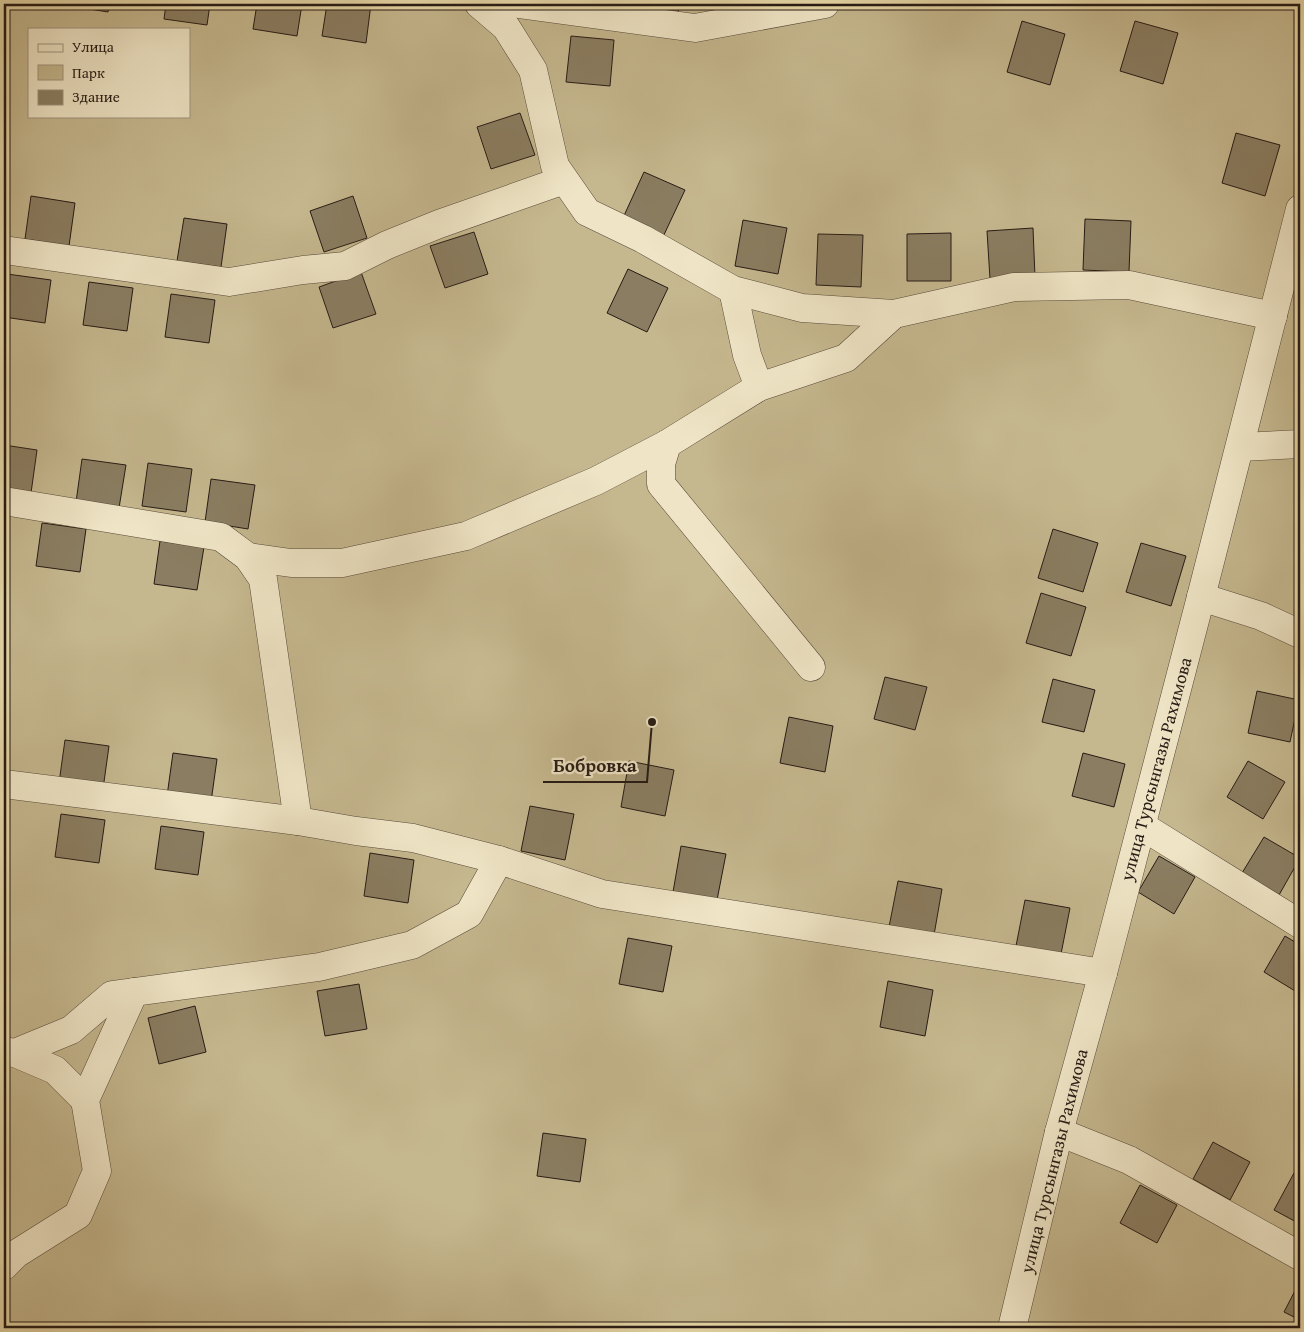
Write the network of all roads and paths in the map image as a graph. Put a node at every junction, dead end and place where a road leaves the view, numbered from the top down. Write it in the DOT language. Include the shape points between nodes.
graph roads {
  1 [pos="479,4"];
  2 [pos="518,4"];
  3 [pos="826,4"];
  4 [pos="564,180"];
  5 [pos="1300,209"];
  6 [pos="4,250"];
  7 [pos="733,290"];
  8 [pos="894,314"];
  9 [pos="1273,316"];
  10 [pos="759,387"];
  11 [pos="667,444"];
  12 [pos="1300,444"];
  13 [pos="1240,447"];
  14 [pos="4,501"];
  15 [pos="248,557"];
  16 [pos="1201,598"];
  17 [pos="1300,634"];
  18 [pos="812,667"];
  19 [pos="4,784"];
  20 [pos="298,821"];
  21 [pos="1142,826"];
  22 [pos="499,860"];
  23 [pos="1300,924"];
  24 [pos="1103,973"];
  25 [pos="134,992"];
  26 [pos="9,1052"];
  27 [pos="85,1100"];
  28 [pos="1059,1132"];
  29 [pos="1300,1256"];
  30 [pos="4,1266"];
  31 [pos="1012,1328"];
  1 -- 4 [label="street" via="506,27 533,70 555,166"];
  2 -- 3 [label="street" via="695,28"];
  4 -- 6 [label="street" via="387,244 345,266 229,282"];
  4 -- 7 [label="street" via="588,212"];
  5 -- 9 [label="street, улица Турсынгазы Рахимова"];
  7 -- 8 [label="street" via="802,308"];
  7 -- 10 [label="street" via="747,355"];
  8 -- 9 [label="street" via="1014,287 1129,285"];
  8 -- 10 [label="street" via="846,358"];
  9 -- 13 [label="street, улица Турсынгазы Рахимова"];
  10 -- 11 [label="street"];
  11 -- 15 [label="street" via="596,481 466,536 342,563 291,563"];
  11 -- 18 [label="street" via="661,464 661,484"];
  12 -- 13 [label="street"];
  13 -- 16 [label="street, улица Турсынгазы Рахимова"];
  14 -- 15 [label="street" via="221,537"];
  15 -- 20 [label="street" via="263,579"];
  16 -- 17 [label="street" via="1261,616"];
  16 -- 21 [label="street, улица Турсынгазы Рахимова"];
  19 -- 20 [label="street"];
  20 -- 22 [label="street" via="413,838"];
  21 -- 23 [label="street"];
  21 -- 24 [label="street, улица Турсынгазы Рахимова"];
  22 -- 24 [label="street" via="602,894"];
  22 -- 25 [label="street" via="469,914 412,945 319,967"];
  24 -- 28 [label="street, улица Турсынгазы Рахимова"];
  25 -- 26 [label="street" via="112,995 71,1030"];
  25 -- 27 [label="street"];
  26 -- 27 [label="street" via="55,1070"];
  27 -- 30 [label="street" via="97,1172 78,1214 16,1254"];
  28 -- 29 [label="street" via="1129,1160"];
  28 -- 31 [label="street, улица Турсынгазы Рахимова"];
}
